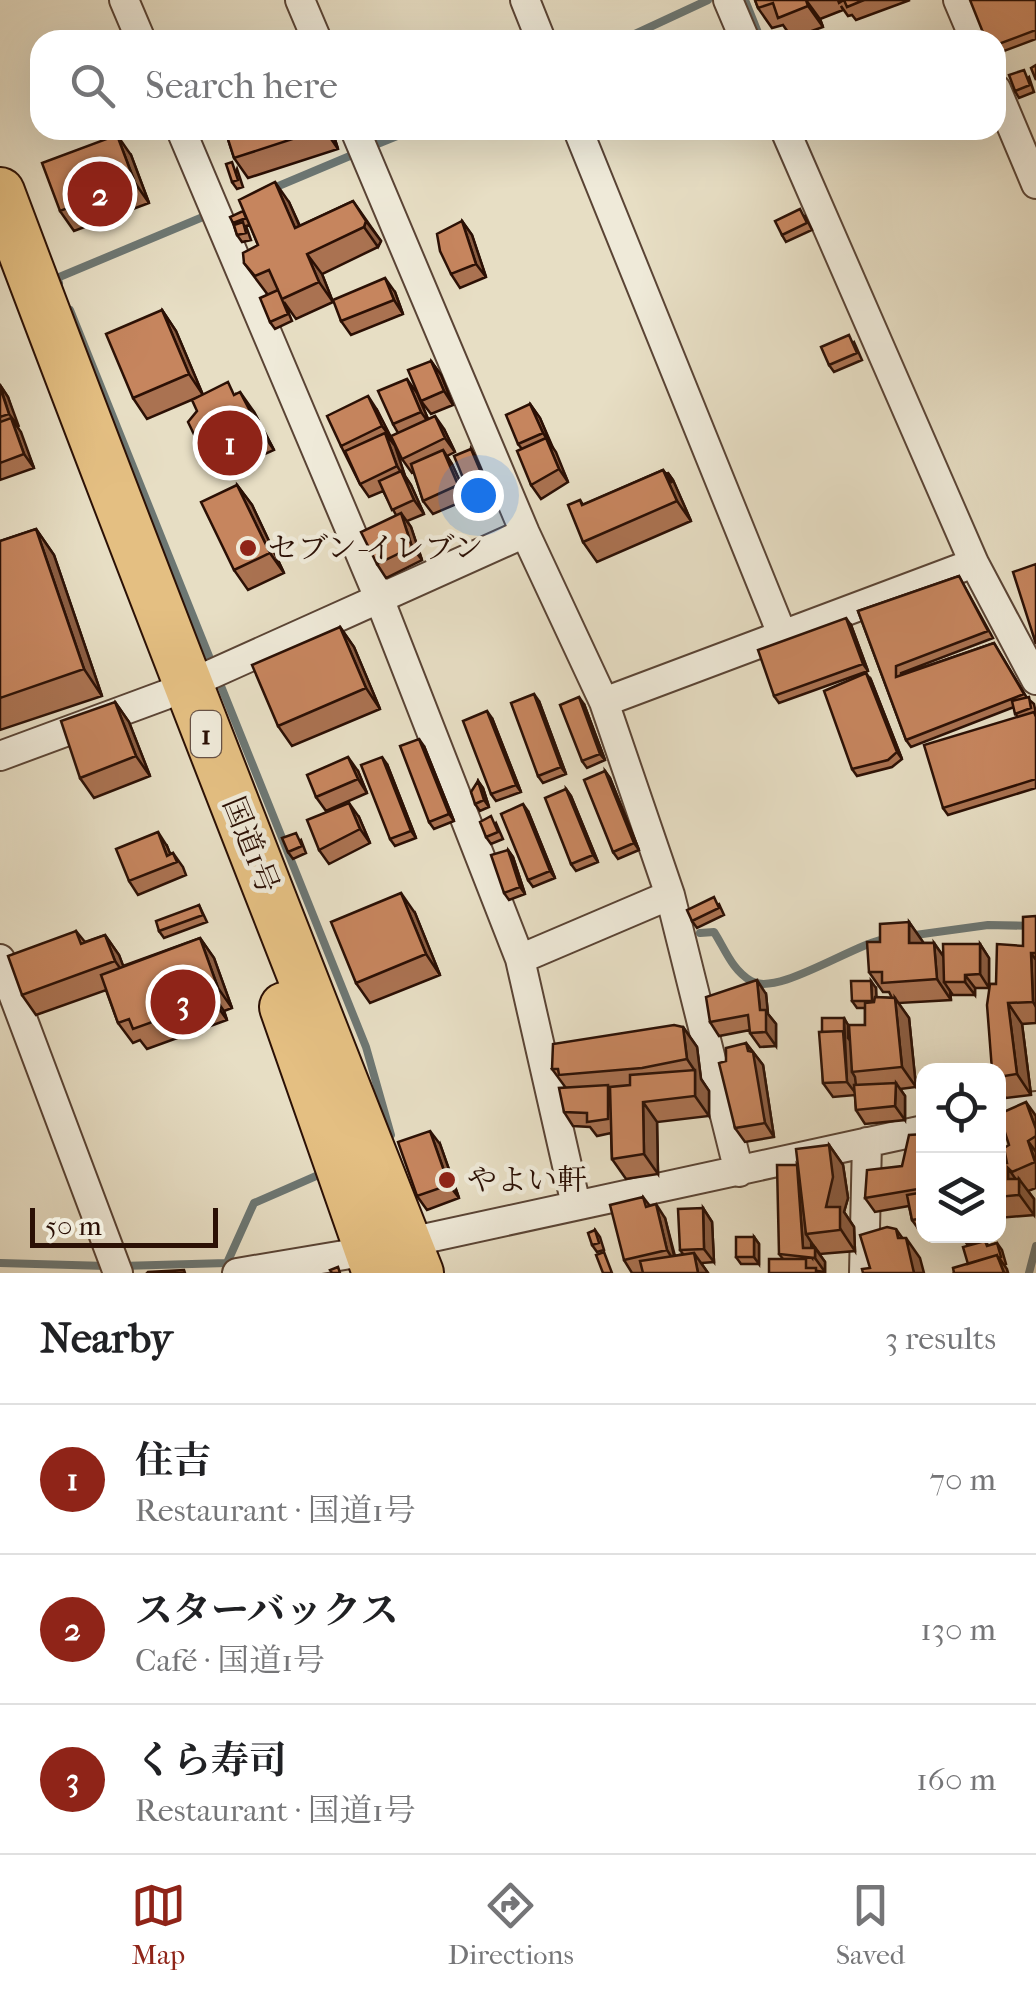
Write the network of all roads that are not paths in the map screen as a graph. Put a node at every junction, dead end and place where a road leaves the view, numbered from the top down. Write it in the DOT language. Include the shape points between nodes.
graph roads {
  1 [pos="124,0"];
  2 [pos="300,0"];
  3 [pos="525,0"];
  4 [pos="728,0"];
  5 [pos="958,0"];
  6 [pos="137,30"];
  7 [pos="313,30"];
  8 [pos="538,30"];
  9 [pos="741,30"];
  10 [pos="971,30"];
  11 [pos="1006,113"];
  12 [pos="185,140"];
  13 [pos="359,140"];
  14 [pos="582,140"];
  15 [pos="788,140"];
  16 [pos="1036,184"];
  17 [pos="0,192"];
  18 [pos="0,269"];
  19 [pos="525,533"];
  20 [pos="974,563"];
  21 [pos="378,598"];
  22 [pos="782,634"];
  23 [pos="1036,680"];
  24 [pos="175,689"];
  25 [pos="604,702"];
  26 [pos="0,756"];
  27 [pos="670,894"];
  28 [pos="520,958"];
  29 [pos="0,959"];
  30 [pos="1036,1106"];
  31 [pos="1006,1112"];
  32 [pos="916,1132"];
  33 [pos="867,1142"];
  34 [pos="739,1172"];
  35 [pos="576,1205"];
  36 [pos="393,1260"];
  37 [pos="118,1273"];
  38 [pos="237,1273"];
  39 [pos="864,1273"];
  1 -- 6 [label="street"];
  2 -- 7 [label="street"];
  3 -- 8 [label="street"];
  4 -- 9 [label="street"];
  5 -- 10 [label="street"];
  11 -- 16 [label="street"];
  12 -- 21 [label="street"];
  13 -- 19 [label="street"];
  14 -- 22 [label="street"];
  15 -- 20 [label="street"];
  17 -- 24 [label="highway, 国道1号 / 1"];
  18 -- 24 [label="highway, 国道1号 / 1"];
  19 -- 21 [label="street"];
  19 -- 25 [label="street"];
  20 -- 22 [label="street"];
  20 -- 23 [label="street"];
  21 -- 24 [label="street"];
  21 -- 28 [label="street"];
  22 -- 25 [label="street"];
  24 -- 26 [label="street"];
  24 -- 36 [label="highway, 国道1号 / 1" via="314,998"];
  25 -- 27 [label="street"];
  27 -- 28 [label="street"];
  27 -- 34 [label="street"];
  28 -- 35 [label="street"];
  29 -- 37 [label="street"];
  30 -- 31 [label="street"];
  32 -- 33 [label="street"];
  33 -- 34 [label="street"];
  33 -- 39 [label="street"];
  34 -- 35 [label="street"];
  35 -- 36 [label="street"];
  36 -- 38 [label="street"];
}
